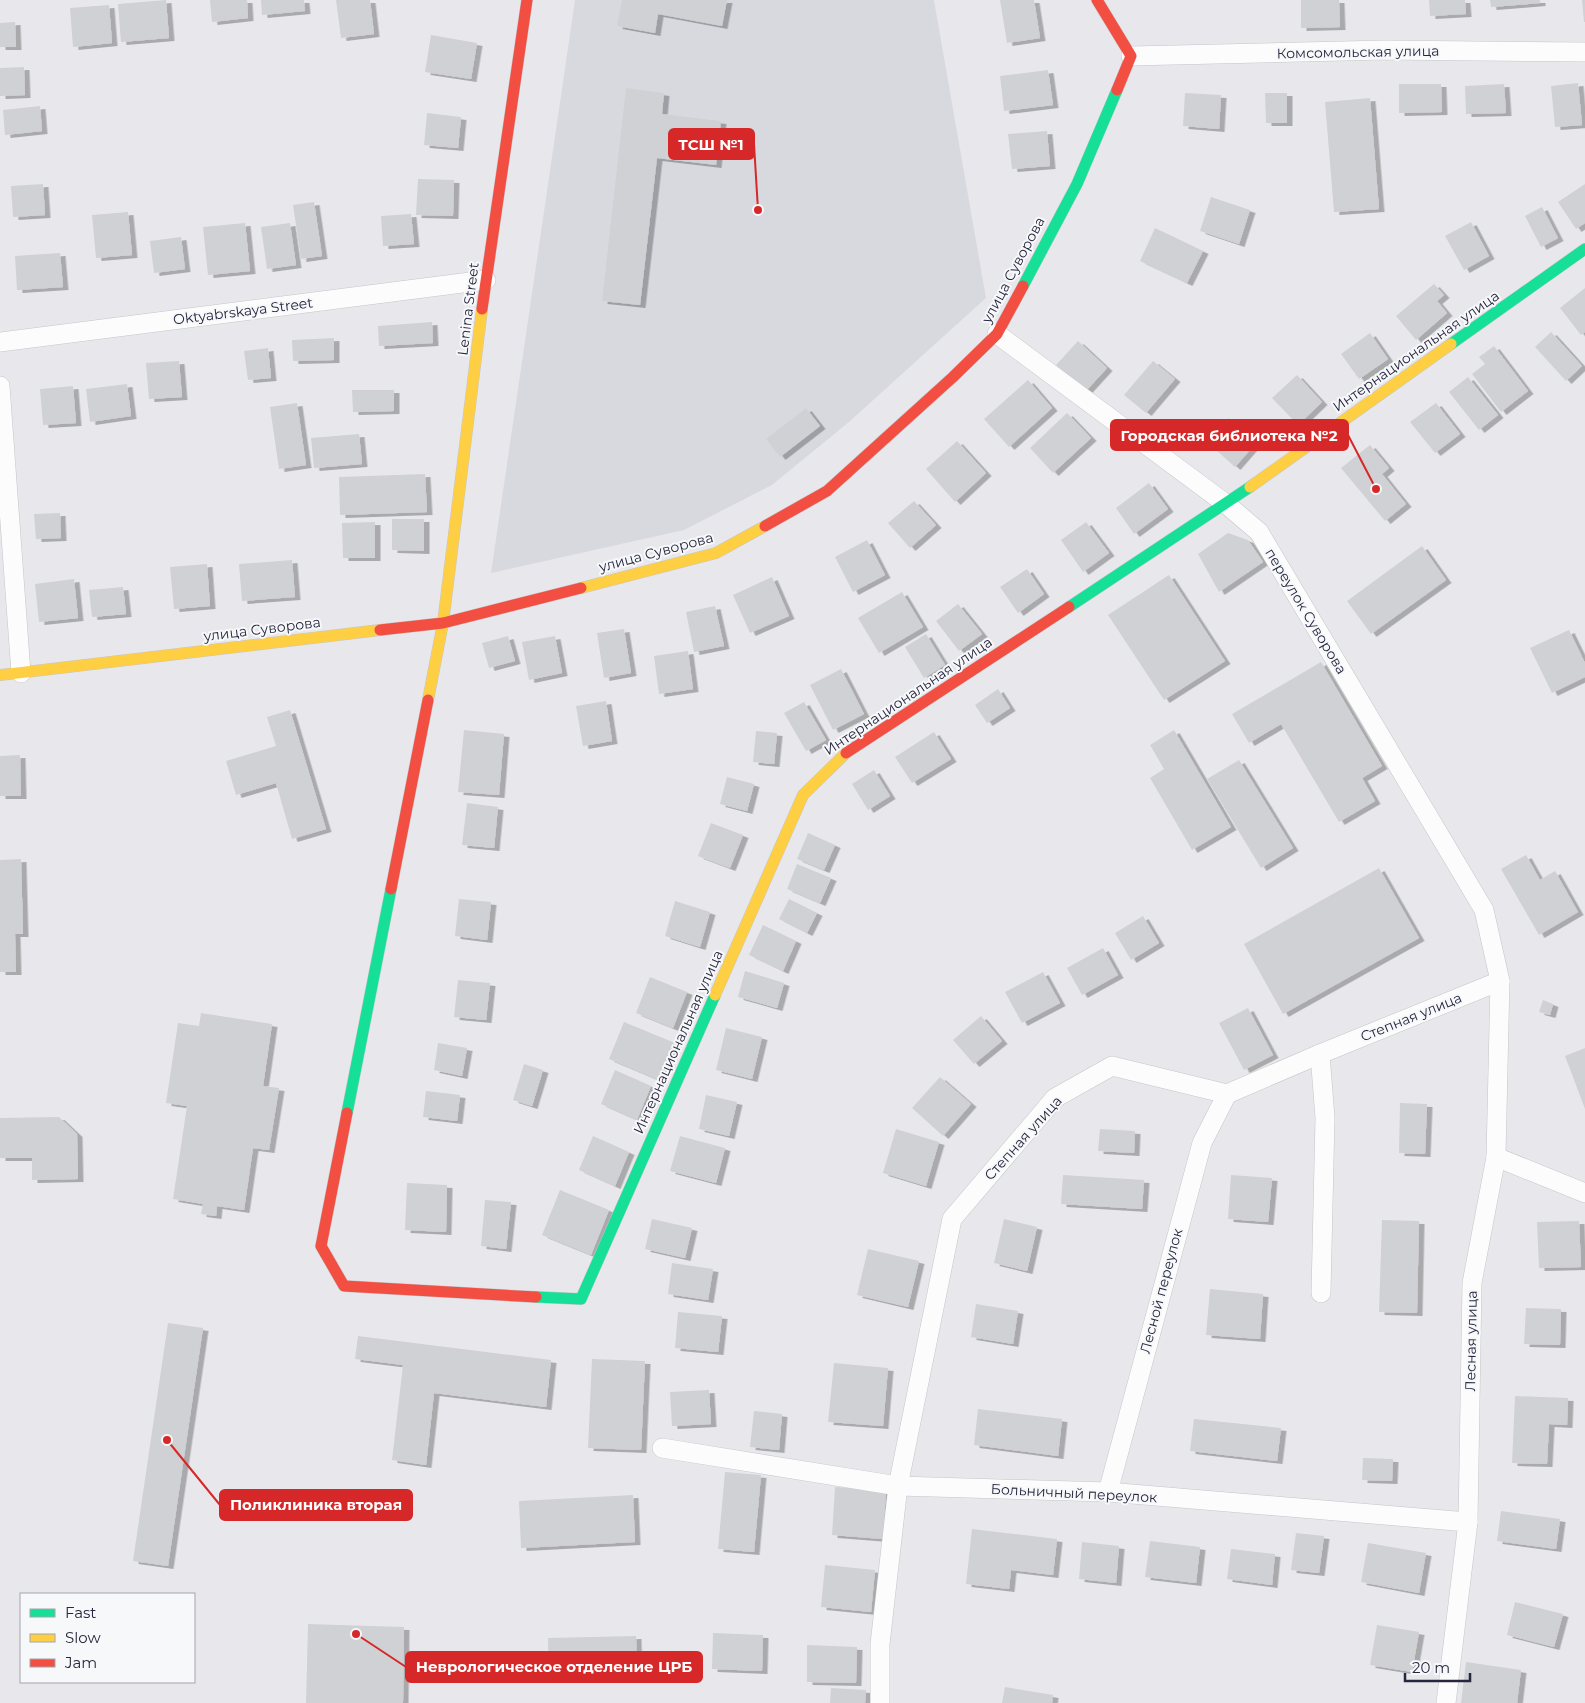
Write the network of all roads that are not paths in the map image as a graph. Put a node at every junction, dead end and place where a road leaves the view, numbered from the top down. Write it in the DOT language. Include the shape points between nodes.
graph roads {
  1 [pos="526,0"];
  2 [pos="1097,0"];
  3 [pos="1585,52"];
  4 [pos="1131,56"];
  5 [pos="1585,249"];
  6 [pos="486,280"];
  7 [pos="997,334"];
  8 [pos="0,342"];
  9 [pos="0,386"];
  10 [pos="1226,504"];
  11 [pos="443,623"];
  12 [pos="21,673"];
  13 [pos="0,675"];
  14 [pos="1500,981"];
  15 [pos="1320,1054"];
  16 [pos="1227,1094"];
  17 [pos="1496,1157"];
  18 [pos="1585,1192"];
  19 [pos="344,1286"];
  20 [pos="1321,1293"];
  21 [pos="662,1448"];
  22 [pos="898,1486"];
  23 [pos="1108,1492"];
  24 [pos="1468,1522"];
  25 [pos="880,1703"];
  26 [pos="1446,1703"];
  1 -- 6 [label="street, Lenina Street"];
  2 -- 4 [label="street"];
  3 -- 4 [label="street, Комсомольская улица" via="1384,50"];
  4 -- 7 [label="street, улица Суворова" via="1077,184"];
  5 -- 10 [label="street, Интернациональная улица"];
  6 -- 8 [label="street, Oktyabrskaya Street"];
  6 -- 11 [label="street, Lenina Street"];
  7 -- 10 [label="street, переулок Суворова"];
  7 -- 11 [label="street, улица Суворова" via="954,377 826,491 716,553"];
  9 -- 12 [label="street"];
  10 -- 14 [label="street, переулок Суворова" via="1259,532 1484,910"];
  10 -- 19 [label="street, Интернациональная улица" via="840,758 803,795 581,1299"];
  11 -- 12 [label="street, улица Суворова"];
  11 -- 19 [label="street, Lenina Street" via="321,1246"];
  12 -- 13 [label="street, улица Суворова"];
  14 -- 15 [label="street, Степная улица"];
  14 -- 17 [label="street, Лесная улица"];
  15 -- 16 [label="street, Степная улица"];
  15 -- 20 [label="street" via="1325,1118"];
  16 -- 22 [label="street, Степная улица" via="1112,1066 1055,1098 952,1219"];
  16 -- 23 [label="street, Лесной переулок" via="1202,1143"];
  17 -- 18 [label="street"];
  17 -- 24 [label="street, Лесная улица" via="1472,1283"];
  21 -- 22 [label="street, Больничный переулок"];
  22 -- 23 [label="street, Больничный переулок"];
  22 -- 25 [label="street" via="880,1644"];
  23 -- 24 [label="street, Больничный переулок"];
  24 -- 26 [label="street, Лесная улица"];
}
